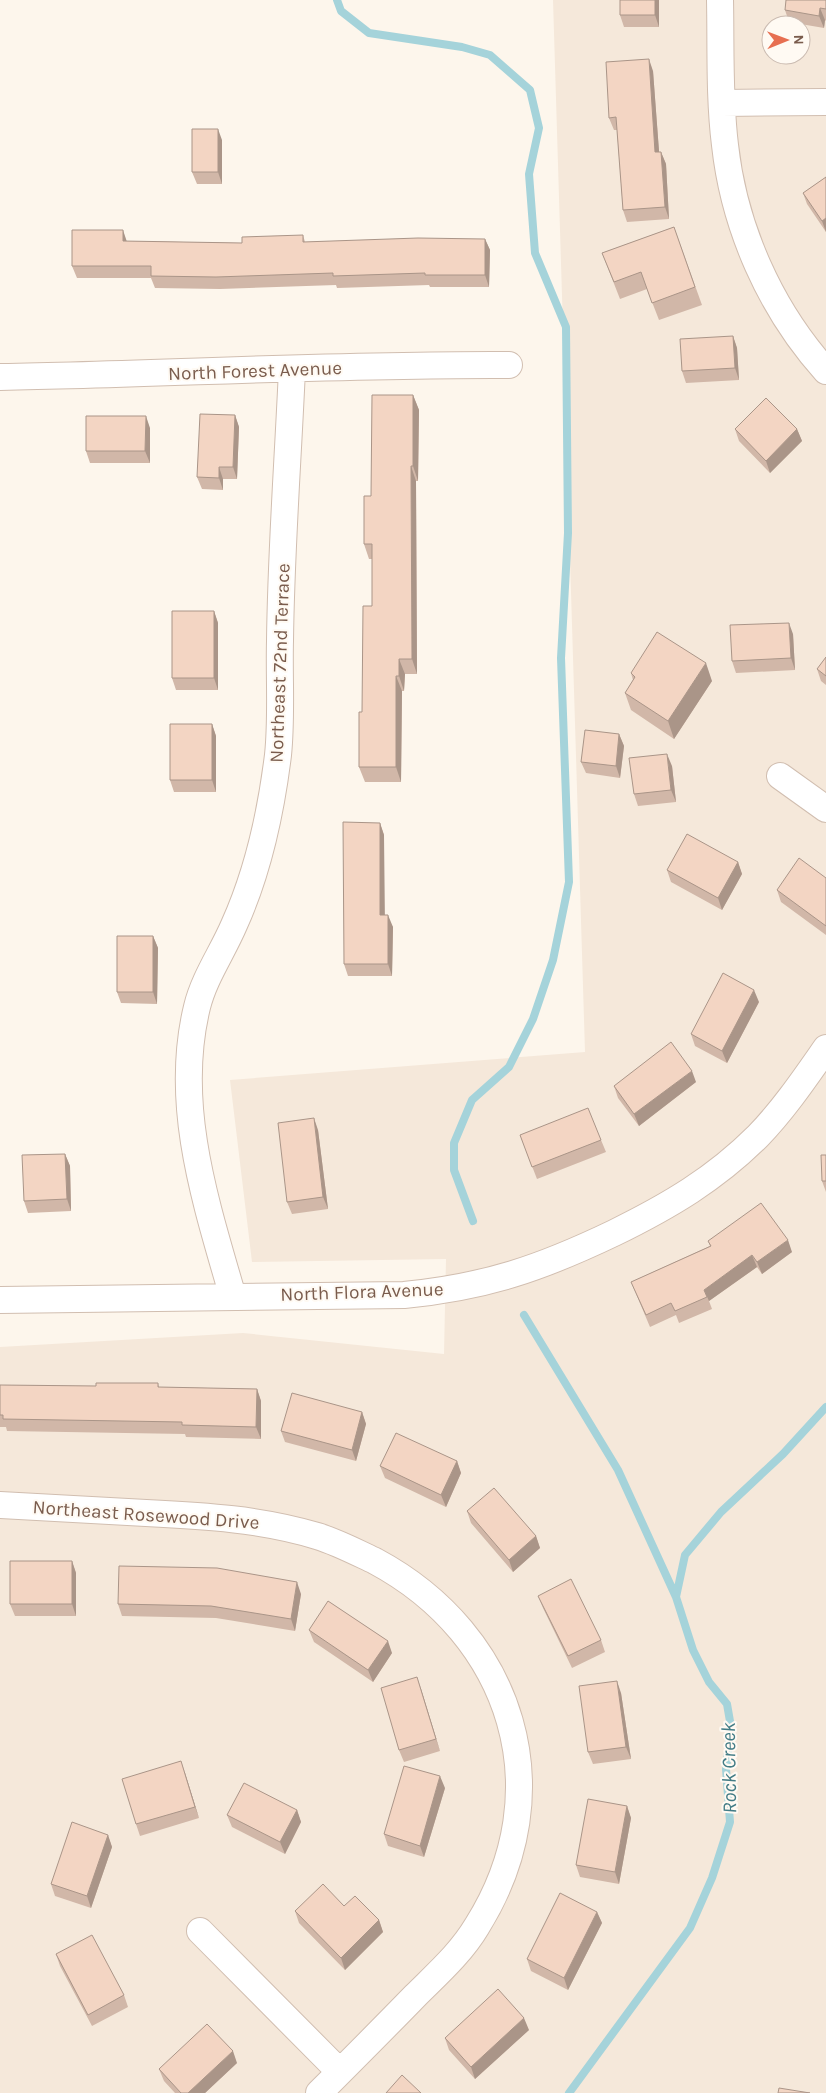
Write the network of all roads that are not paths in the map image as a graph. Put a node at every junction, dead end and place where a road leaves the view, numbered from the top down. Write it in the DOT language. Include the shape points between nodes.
graph roads {
  1 [pos="720,0"];
  2 [pos="826,102"];
  3 [pos="722,103"];
  4 [pos="509,365"];
  5 [pos="292,369"];
  6 [pos="826,370"];
  7 [pos="0,377"];
  8 [pos="780,776"];
  9 [pos="826,809"];
  10 [pos="825,1052"];
  11 [pos="233,1297"];
  12 [pos="0,1300"];
  13 [pos="0,1505"];
  14 [pos="200,1931"];
  15 [pos="340,2072"];
  16 [pos="319,2093"];
  1 -- 3 [label="street"];
  2 -- 3 [label="street"];
  3 -- 6 [label="street" via="729,171 744,230 780,308"];
  4 -- 5 [label="street, North Forest Avenue"];
  5 -- 7 [label="street, North Forest Avenue"];
  5 -- 11 [label="street, Northeast 72nd Terrace" via="278,756 267,821 250,885 234,926 209,973 190,1038 188,1078 192,1134 202,1190"];
  8 -- 9 [label="street"];
  10 -- 11 [label="street, North Flora Avenue" via="759,1135 729,1163 660,1211 568,1255 504,1278 438,1291 404,1295"];
  11 -- 12 [label="street, North Flora Avenue"];
  13 -- 15 [label="street, Northeast Rosewood Drive" via="220,1517 263,1522 319,1536 355,1551 421,1590 448,1614 471,1642 495,1681 515,1740 520,1785 516,1828 508,1863 490,1904 454,1956"];
  14 -- 15 [label="street"];
  15 -- 16 [label="street, Northeast Rosewood Drive"];
}
